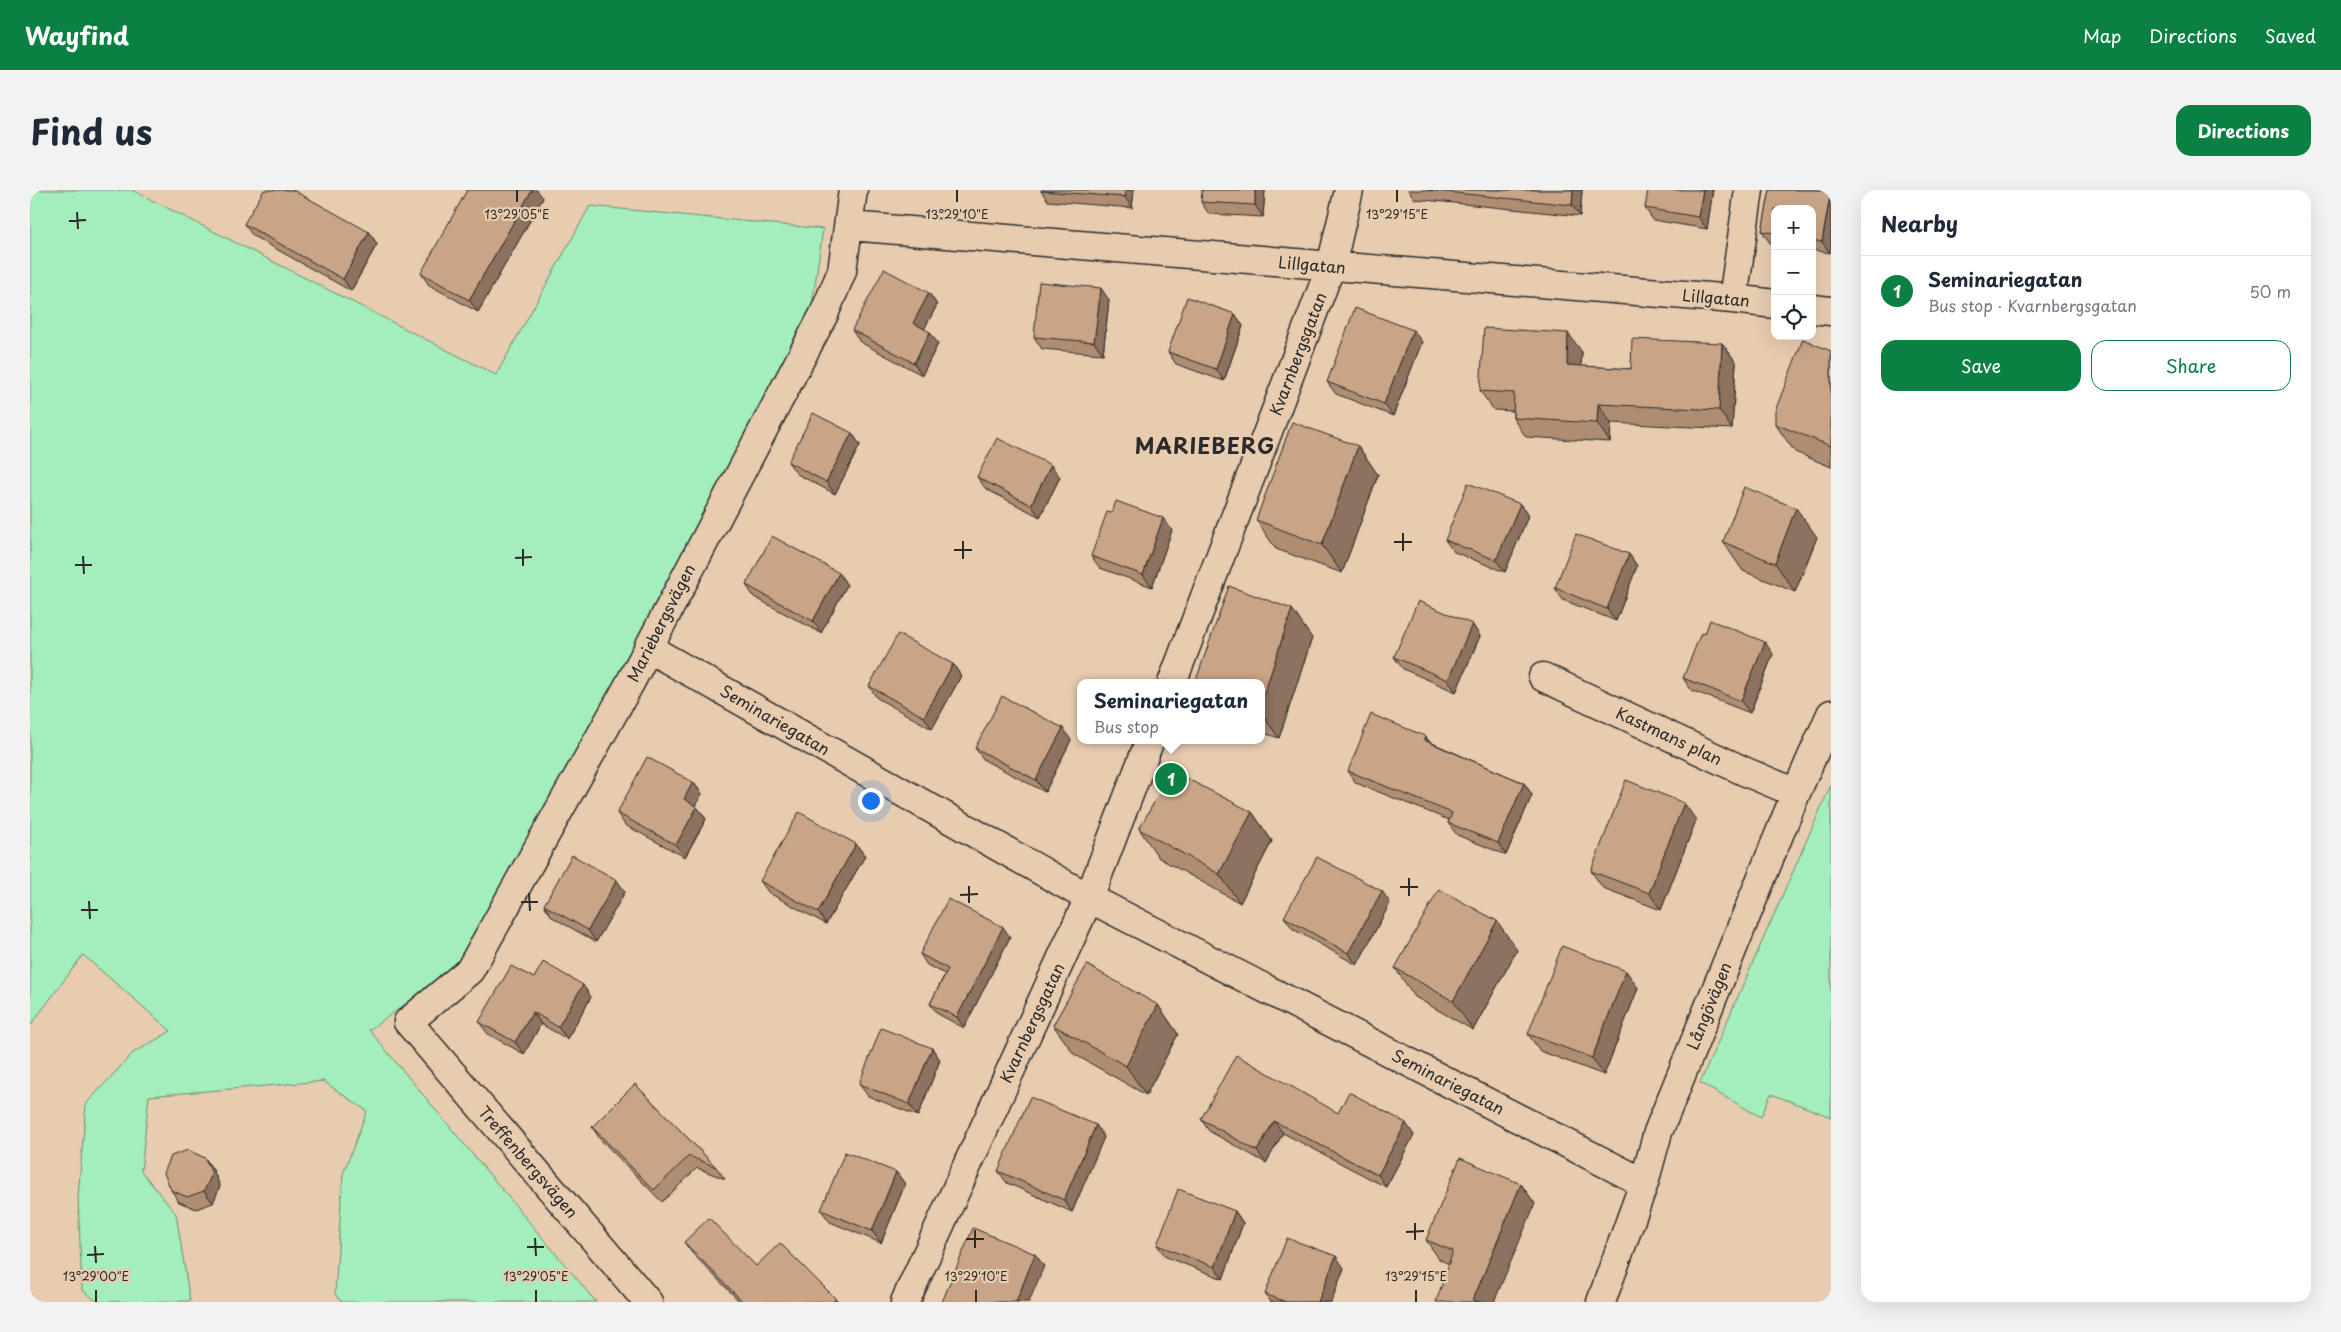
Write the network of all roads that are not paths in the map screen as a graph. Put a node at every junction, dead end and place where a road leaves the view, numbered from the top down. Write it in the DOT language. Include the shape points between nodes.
graph roads {
  1 [pos="853,190"];
  2 [pos="1349,190"];
  3 [pos="1749,190"];
  4 [pos="850,226"];
  5 [pos="1331,266"];
  6 [pos="1733,299"];
  7 [pos="1771,304"];
  8 [pos="1816,309"];
  9 [pos="1831,311"];
  10 [pos="648,648"];
  11 [pos="1543,677"];
  12 [pos="1174,679"];
  13 [pos="1831,714"];
  14 [pos="1148,744"];
  15 [pos="1796,793"];
  16 [pos="1089,898"];
  17 [pos="408,1022"];
  18 [pos="1644,1183"];
  19 [pos="648,1302"];
  20 [pos="905,1302"];
  21 [pos="1601,1302"];
  1 -- 4 [label="street, Mariebergsvägen"];
  2 -- 5 [label="street, Kvarnbergsgatan"];
  3 -- 6 [label="street"];
  4 -- 5 [label="street, Lillgatan"];
  4 -- 10 [label="street, Mariebergsvägen" via="842,271 824,314"];
  5 -- 6 [label="street, Lillgatan"];
  5 -- 12 [label="street, Kvarnbergsgatan"];
  6 -- 7 [label="street, Lillgatan"];
  8 -- 9 [label="street"];
  10 -- 16 [label="street, Seminariegatan"];
  10 -- 17 [label="street, Mariebergsvägen" via="470,970"];
  11 -- 15 [label="street, Kastmans plan"];
  13 -- 15 [label="street, Långövägen"];
  14 -- 16 [label="street, Kvarnbergsgatan"];
  15 -- 18 [label="street, Långövägen" via="1658,1132"];
  16 -- 18 [label="street, Seminariegatan"];
  16 -- 20 [label="street, Kvarnbergsgatan"];
  17 -- 19 [label="street, Treffenbergsvägen"];
  18 -- 21 [label="street, Långövägen"];
}
